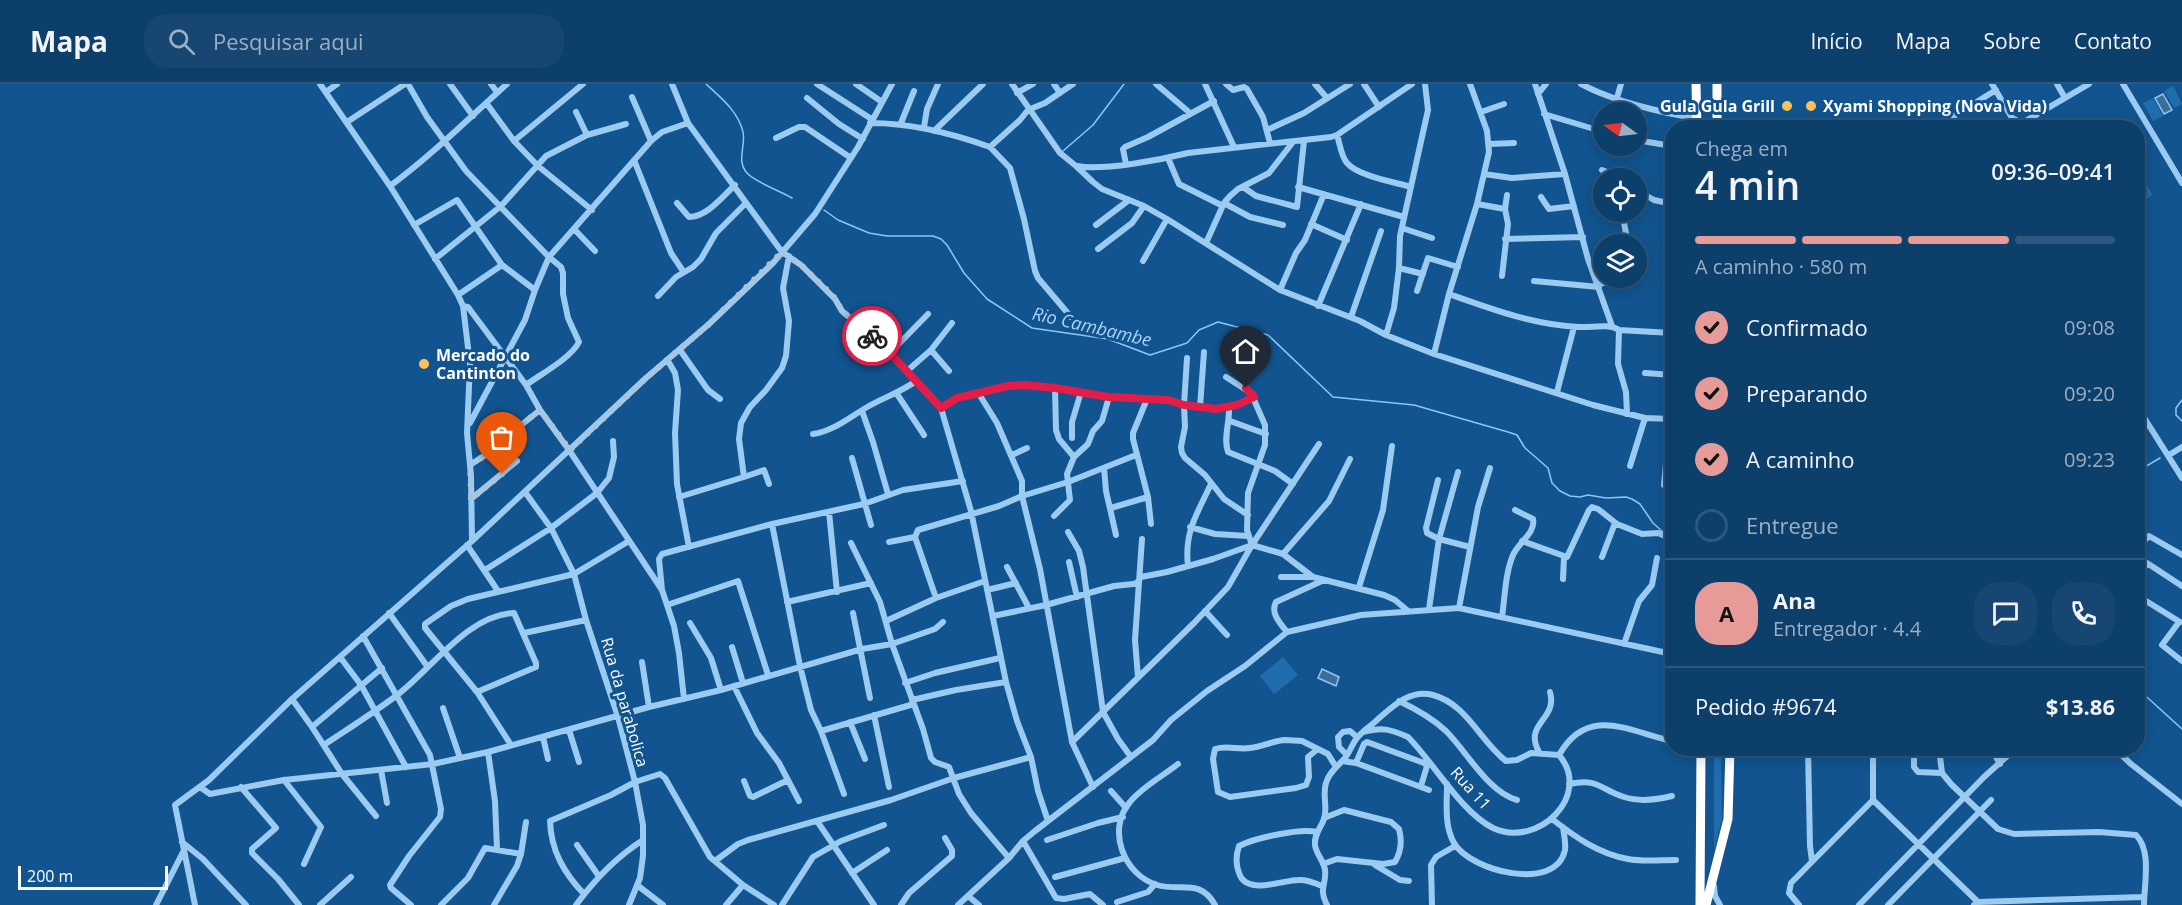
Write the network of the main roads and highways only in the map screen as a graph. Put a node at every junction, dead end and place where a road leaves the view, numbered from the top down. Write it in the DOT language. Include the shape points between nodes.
graph roads {
  1 [pos="1695,84"];
  2 [pos="1717,84"];
  3 [pos="1717,97"];
  4 [pos="1696,98"];
  5 [pos="1697,120"];
  6 [pos="1717,120"];
  7 [pos="1701,756"];
  8 [pos="1730,756"];
  9 [pos="1700,905"];
  10 [pos="1706,905"];
  1 -- 4 [label="highway"];
  2 -- 3 [label="highway"];
  3 -- 4 [label="highway" via="1705,87"];
  3 -- 6 [label="highway"];
  4 -- 5 [label="highway"];
  7 -- 9 [label="highway"];
  8 -- 10 [label="highway" via="1728,819"];
}
